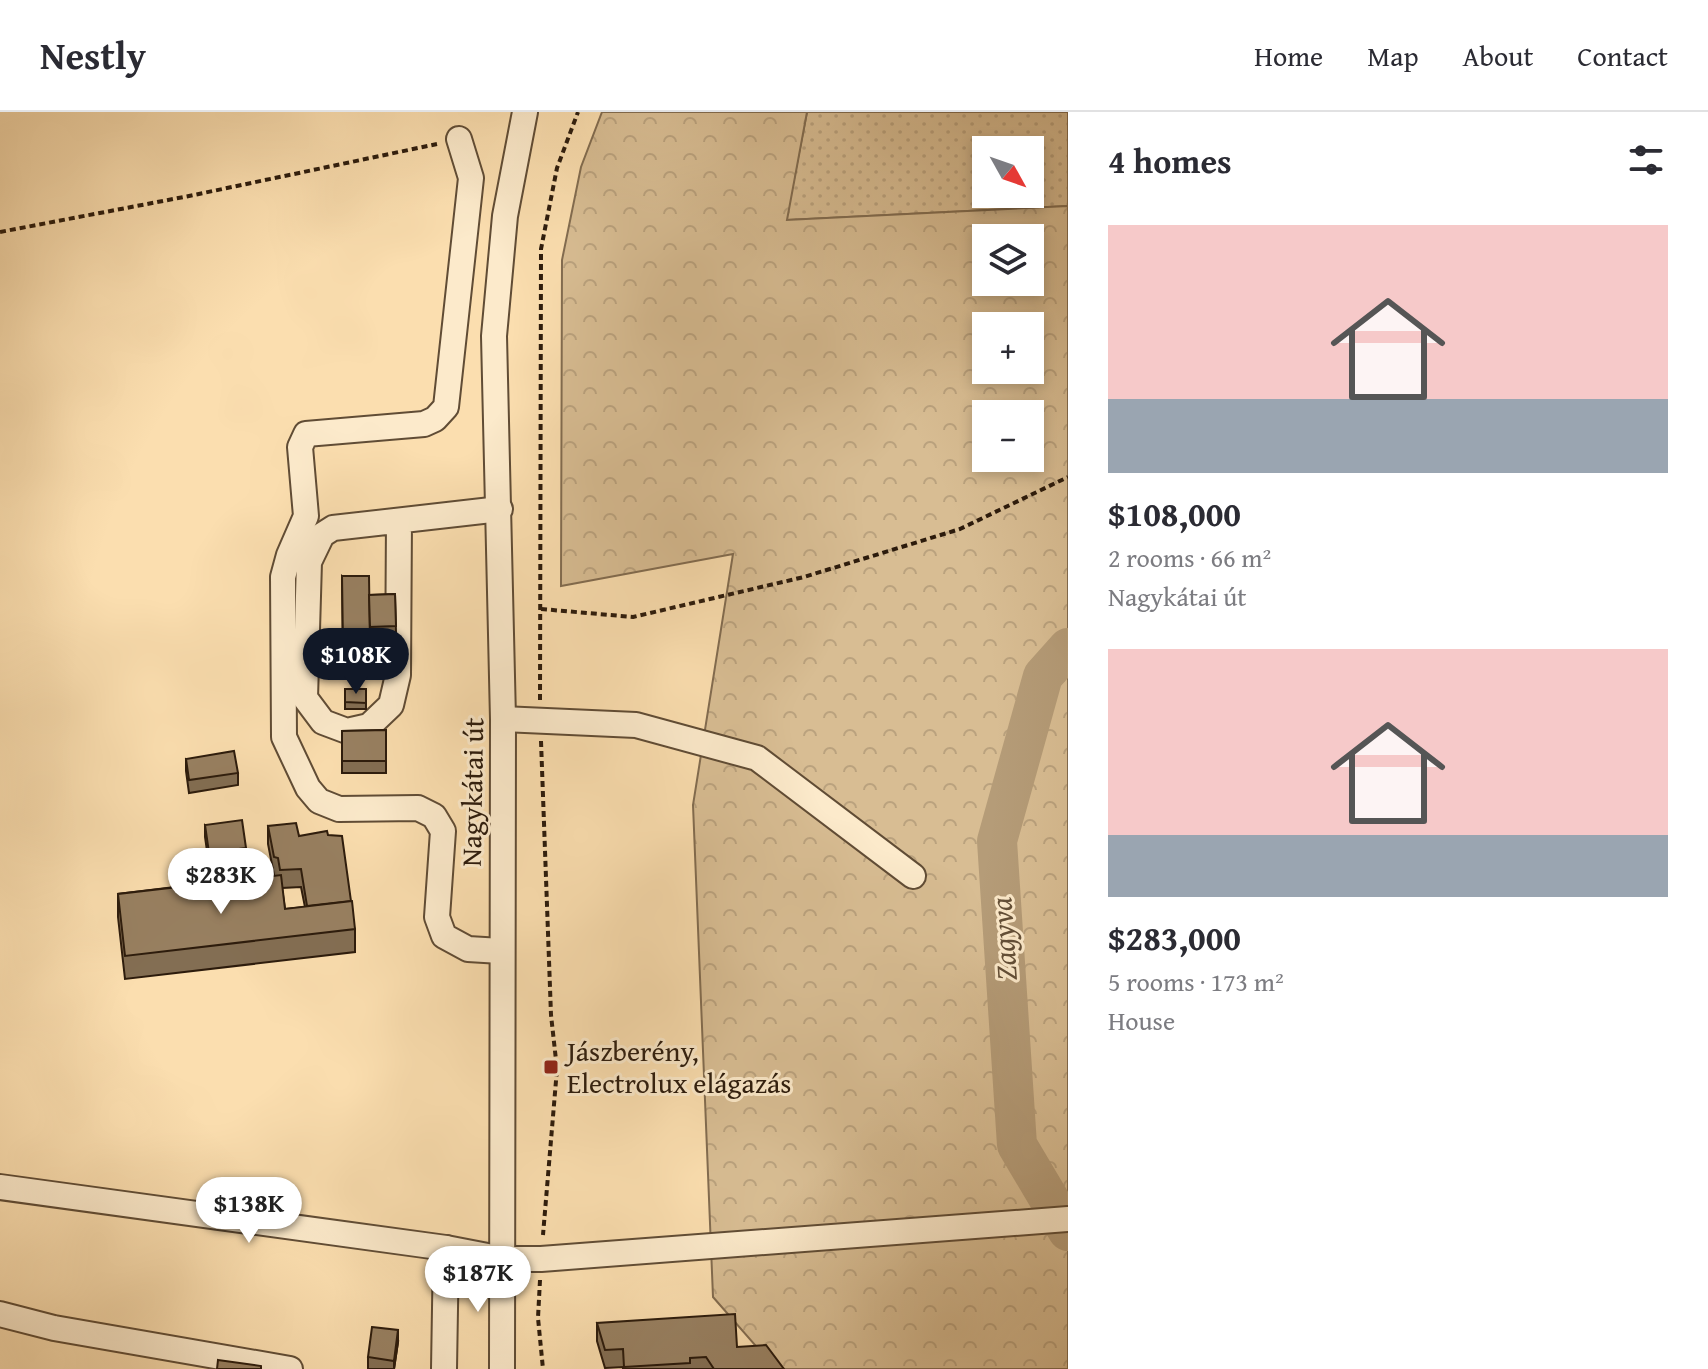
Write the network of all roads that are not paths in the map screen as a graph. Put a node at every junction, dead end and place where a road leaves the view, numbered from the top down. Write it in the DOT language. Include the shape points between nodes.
graph roads {
  1 [pos="525,112"];
  2 [pos="459,139"];
  3 [pos="500,509"];
  4 [pos="399,521"];
  5 [pos="503,719"];
  6 [pos="913,876"];
  7 [pos="501,951"];
  8 [pos="0,1187"];
  9 [pos="1068,1219"];
  10 [pos="446,1248"];
  11 [pos="503,1259"];
  12 [pos="0,1314"];
  13 [pos="290,1369"];
  14 [pos="444,1369"];
  15 [pos="502,1369"];
  1 -- 3 [label="street, Nagykátai út" via="505,216 494,336"];
  2 -- 7 [label="street" via="471,178 446,407 424,424 306,434 300,447 306,516 283,577 284,737 319,801 339,809 418,808 434,816 443,831 437,917 444,936 468,949"];
  3 -- 4 [label="street"];
  3 -- 5 [label="street, Nagykátai út"];
  4 -- 4 [label="street" via="333,528 322,535 309,562 305,698 323,722 347,731 369,726 391,705 398,675"];
  5 -- 6 [label="street" via="636,725 757,758"];
  5 -- 7 [label="street, Nagykátai út"];
  7 -- 11 [label="street, Nagykátai út"];
  8 -- 10 [label="street"];
  9 -- 11 [label="street"];
  10 -- 11 [label="street"];
  10 -- 14 [label="street"];
  11 -- 15 [label="street, Nagykátai út"];
  12 -- 13 [label="street"];
}
